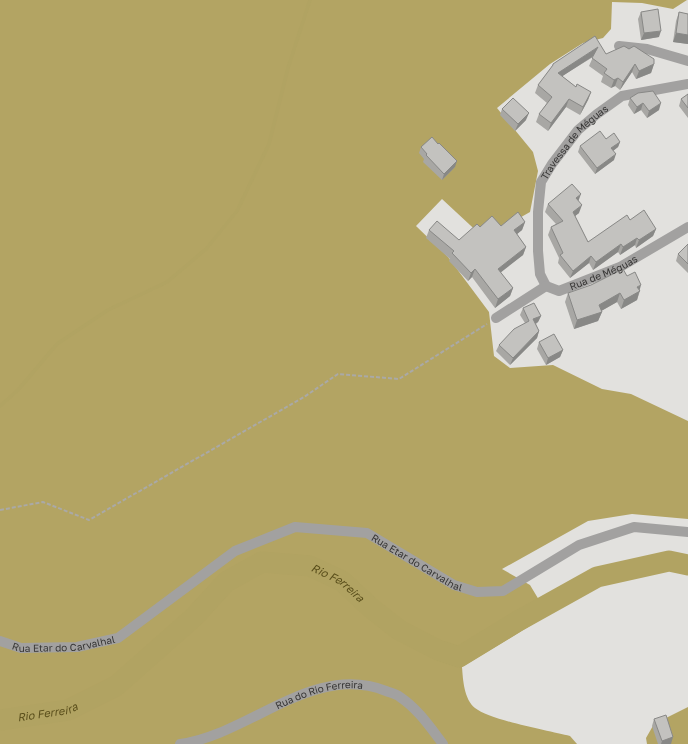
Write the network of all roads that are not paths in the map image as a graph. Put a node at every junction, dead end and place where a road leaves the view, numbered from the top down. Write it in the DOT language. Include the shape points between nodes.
graph roads {
  1 [pos="619,46"];
  2 [pos="688,61"];
  3 [pos="688,84"];
  4 [pos="688,227"];
  5 [pos="546,286"];
  6 [pos="496,318"];
  7 [pos="688,532"];
  8 [pos="0,641"];
  9 [pos="180,744"];
  10 [pos="442,744"];
  1 -- 2 [label="street" via="647,49"];
  3 -- 5 [label="street, Travessa de Méguas" via="622,96 578,130 552,164 541,182 538,212 540,274"];
  4 -- 5 [label="street, Rua de Méguas" via="620,267 594,278 559,291"];
  5 -- 6 [label="street"];
  7 -- 8 [label="street, Rua Etar do Carvalhal" via="634,527 580,545 503,591 477,592 454,584 367,533 295,527 235,551 118,638 69,647 21,648"];
  9 -- 10 [label="street, Rua do Rio Ferreira" via="196,742 219,734 287,701 319,689 348,685 372,686 400,696 423,716"];
}
